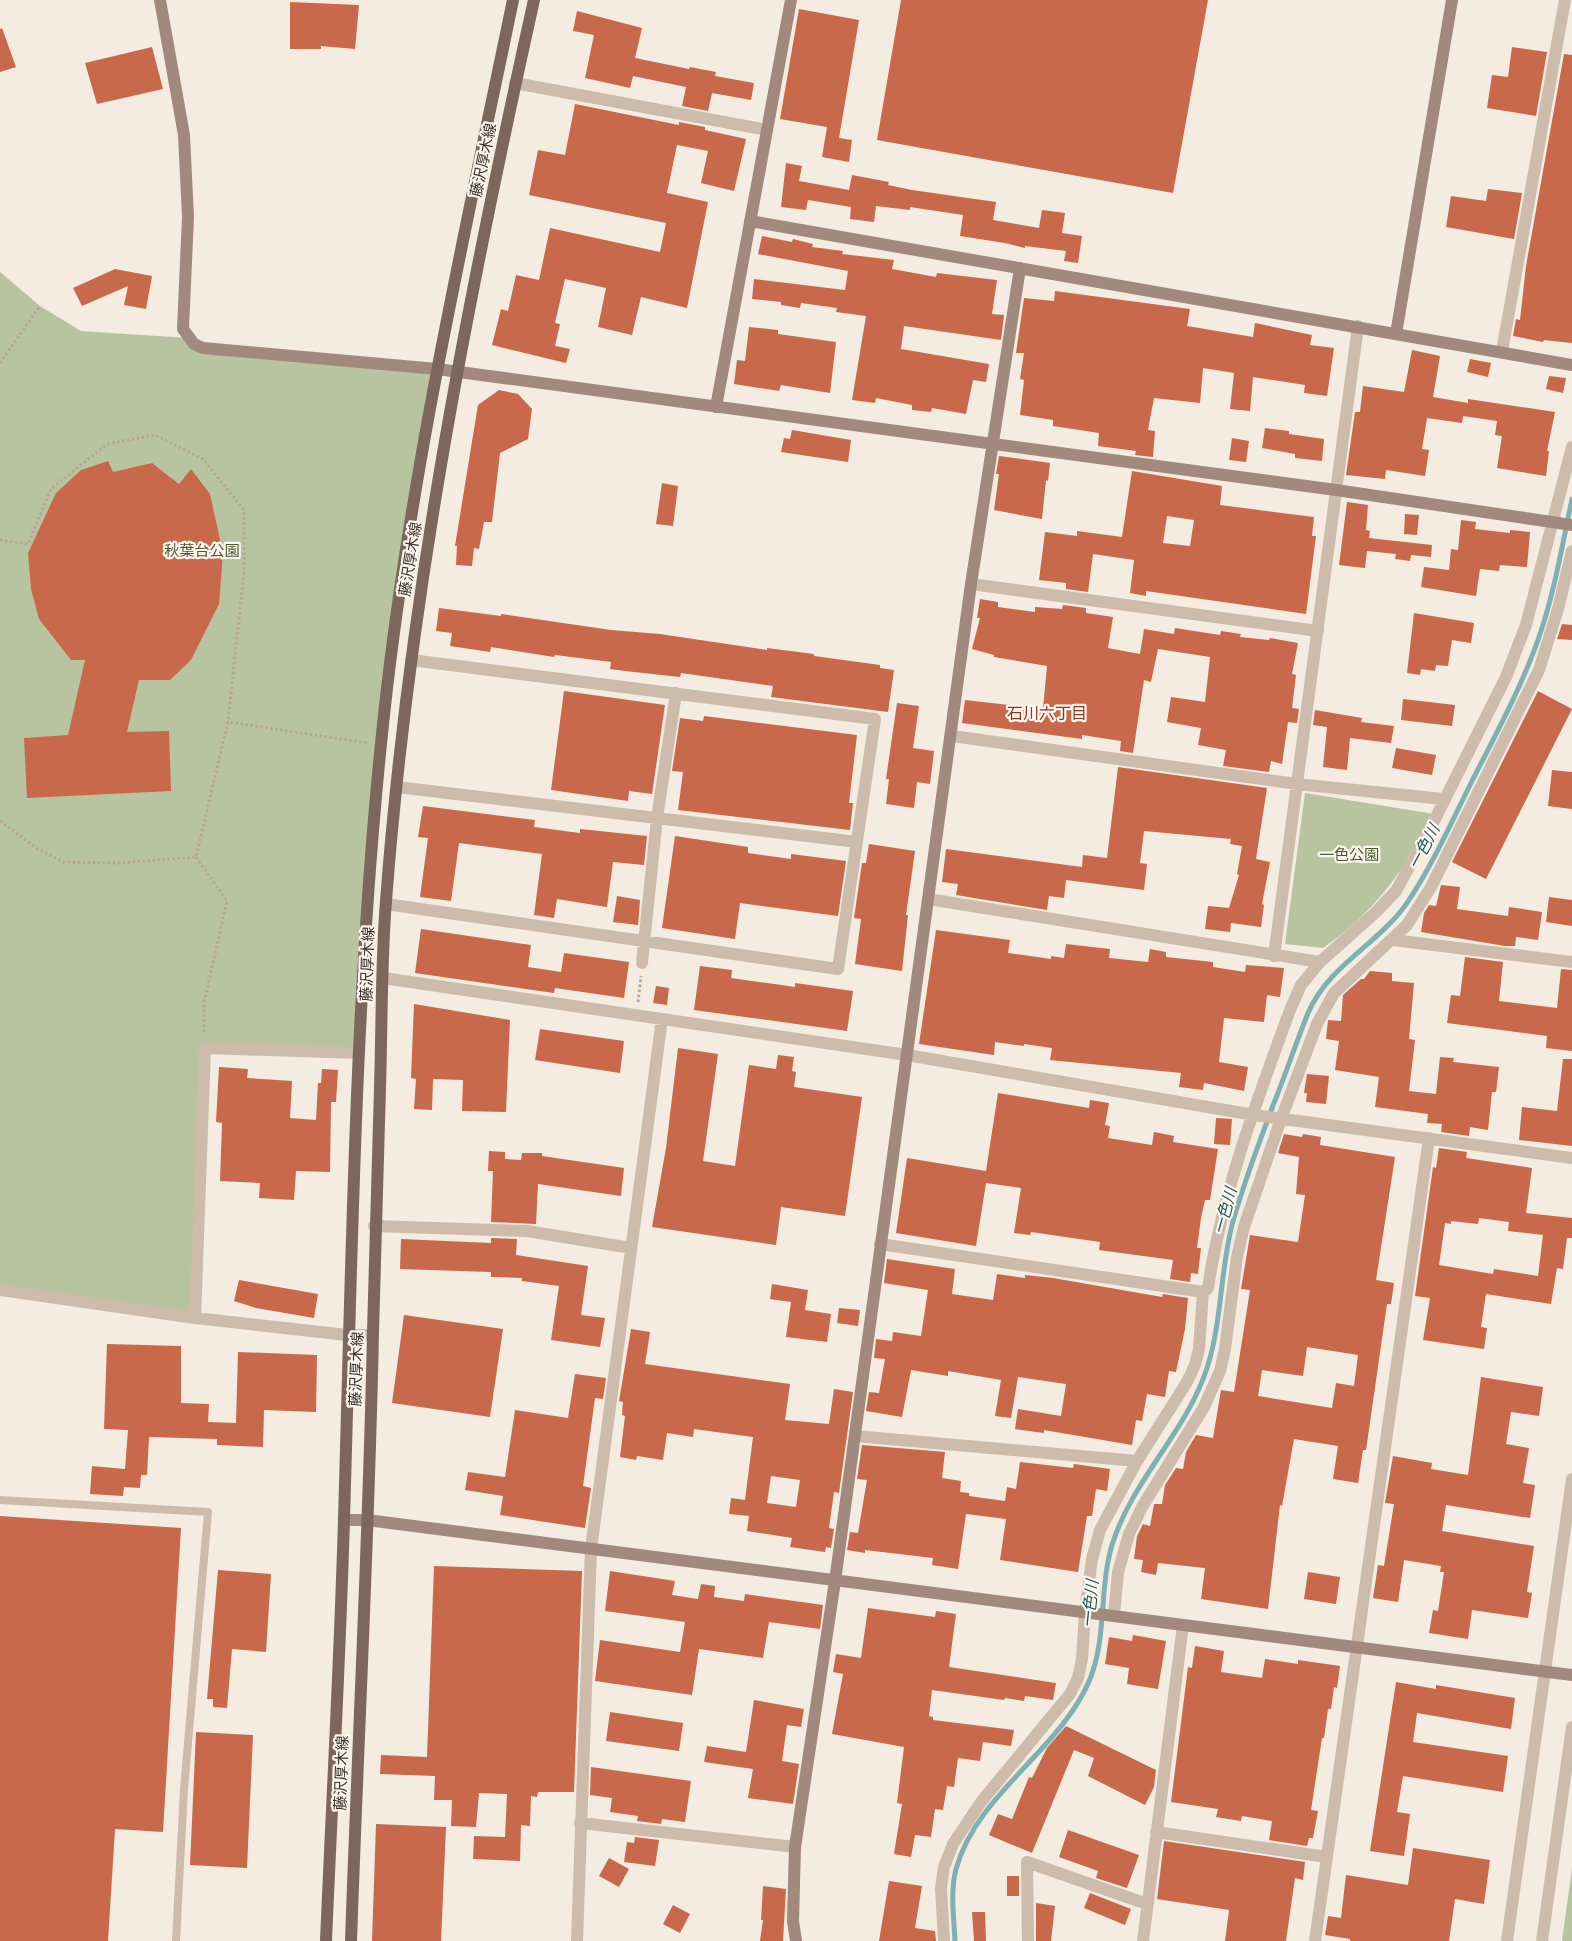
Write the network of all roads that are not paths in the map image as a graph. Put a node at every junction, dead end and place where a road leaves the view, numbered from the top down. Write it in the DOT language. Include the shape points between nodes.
graph roads {
  1 [pos="160,0"];
  2 [pos="513,0"];
  3 [pos="534,0"];
  4 [pos="791,0"];
  5 [pos="1452,0"];
  6 [pos="1566,0"];
  7 [pos="515,83"];
  8 [pos="767,130"];
  9 [pos="750,221"];
  10 [pos="1020,268"];
  11 [pos="1358,326"];
  12 [pos="1396,334"];
  13 [pos="1502,351"];
  14 [pos="1572,365"];
  15 [pos="437,369"];
  16 [pos="456,372"];
  17 [pos="716,406"];
  18 [pos="991,444"];
  19 [pos="1572,447"];
  20 [pos="1336,490"];
  21 [pos="1555,522"];
  22 [pos="1572,525"];
  23 [pos="1572,551"];
  24 [pos="971,584"];
  25 [pos="1318,631"];
  26 [pos="411,660"];
  27 [pos="676,693"];
  28 [pos="952,736"];
  29 [pos="1297,784"];
  30 [pos="397,788"];
  31 [pos="1443,799"];
  32 [pos="657,818"];
  33 [pos="857,842"];
  34 [pos="928,900"];
  35 [pos="386,904"];
  36 [pos="1393,940"];
  37 [pos="644,941"];
  38 [pos="1274,956"];
  39 [pos="1320,962"];
  40 [pos="1572,962"];
  41 [pos="642,963"];
  42 [pos="383,978"];
  43 [pos="662,1019"];
  44 [pos="358,1053"];
  45 [pos="907,1055"];
  46 [pos="1257,1115"];
  47 [pos="1278,1118"];
  48 [pos="1429,1138"];
  49 [pos="1572,1158"];
  50 [pos="374,1226"];
  51 [pos="880,1244"];
  52 [pos="632,1248"];
  53 [pos="0,1290"];
  54 [pos="1203,1292"];
  55 [pos="195,1318"];
  56 [pos="373,1335"];
  57 [pos="347,1336"];
  58 [pos="855,1436"];
  59 [pos="1137,1461"];
  60 [pos="1572,1479"];
  61 [pos="0,1500"];
  62 [pos="344,1520"];
  63 [pos="366,1520"];
  64 [pos="591,1549"];
  65 [pos="835,1580"];
  66 [pos="1088,1612"];
  67 [pos="1111,1615"];
  68 [pos="1183,1625"];
  69 [pos="1355,1648"];
  70 [pos="1544,1672"];
  71 [pos="1572,1675"];
  72 [pos="1572,1727"];
  73 [pos="580,1823"];
  74 [pos="1156,1832"];
  75 [pos="795,1847"];
  76 [pos="1327,1857"];
  77 [pos="1147,1904"];
  78 [pos="176,1941"];
  79 [pos="326,1941"];
  80 [pos="351,1941"];
  81 [pos="577,1941"];
  82 [pos="796,1941"];
  83 [pos="944,1941"];
  84 [pos="1028,1941"];
  85 [pos="1143,1941"];
  86 [pos="1315,1941"];
  87 [pos="1507,1941"];
  88 [pos="1542,1941"];
  1 -- 15 [label="street" via="184,135 188,217 183,329 188,338 203,348"];
  2 -- 15 [label="main road, 藤沢厚木線"];
  3 -- 7 [label="main road, 藤沢厚木線"];
  4 -- 8 [label="street"];
  5 -- 12 [label="street"];
  6 -- 13 [label="street"];
  7 -- 8 [label="street"];
  7 -- 16 [label="main road, 藤沢厚木線"];
  8 -- 9 [label="street"];
  9 -- 10 [label="street"];
  9 -- 17 [label="street"];
  10 -- 11 [label="street"];
  10 -- 18 [label="street"];
  11 -- 12 [label="street"];
  11 -- 20 [label="street"];
  12 -- 13 [label="street"];
  13 -- 14 [label="street"];
  15 -- 16 [label="street"];
  15 -- 44 [label="main road, 藤沢厚木線" via="408,532 381,746"];
  16 -- 17 [label="street"];
  16 -- 26 [label="main road, 藤沢厚木線"];
  17 -- 18 [label="street"];
  18 -- 20 [label="street"];
  18 -- 24 [label="street"];
  19 -- 21 [label="street"];
  20 -- 21 [label="street"];
  20 -- 25 [label="street"];
  21 -- 22 [label="street"];
  21 -- 31 [label="street" via="1532,608 1513,659"];
  23 -- 36 [label="street" via="1539,670 1431,887 1418,910"];
  24 -- 25 [label="street"];
  24 -- 28 [label="street"];
  25 -- 29 [label="street"];
  26 -- 27 [label="street"];
  26 -- 30 [label="main road, 藤沢厚木線"];
  27 -- 32 [label="street"];
  27 -- 33 [label="street" via="875,720"];
  28 -- 29 [label="street"];
  28 -- 34 [label="street"];
  29 -- 31 [label="street"];
  29 -- 38 [label="street"];
  30 -- 32 [label="street"];
  30 -- 35 [label="main road, 藤沢厚木線"];
  31 -- 39 [label="street" via="1396,891"];
  32 -- 33 [label="street"];
  32 -- 37 [label="street"];
  33 -- 37 [label="street" via="838,969"];
  34 -- 38 [label="street"];
  34 -- 45 [label="street"];
  35 -- 37 [label="street"];
  35 -- 42 [label="main road, 藤沢厚木線"];
  36 -- 40 [label="street"];
  36 -- 47 [label="street" via="1343,983 1325,1007"];
  37 -- 41 [label="street"];
  38 -- 39 [label="street"];
  39 -- 46 [label="street" via="1301,985 1290,1010"];
  42 -- 43 [label="street"];
  42 -- 50 [label="main road, 藤沢厚木線"];
  43 -- 45 [label="street"];
  43 -- 52 [label="street"];
  44 -- 55 [label="street" via="205,1048"];
  44 -- 57 [label="main road, 藤沢厚木線"];
  45 -- 46 [label="street"];
  45 -- 51 [label="street"];
  46 -- 47 [label="street"];
  46 -- 54 [label="street" via="1223,1213 1208,1288"];
  47 -- 48 [label="street"];
  47 -- 67 [label="street" via="1237,1257 1220,1371 1204,1408 1142,1507 1129,1534"];
  48 -- 49 [label="street"];
  48 -- 69 [label="street"];
  50 -- 52 [label="street" via="527,1232"];
  50 -- 56 [label="main road, 藤沢厚木線"];
  51 -- 54 [label="street"];
  51 -- 58 [label="street"];
  52 -- 64 [label="street"];
  53 -- 55 [label="street"];
  54 -- 59 [label="street" via="1200,1349 1195,1365"];
  55 -- 57 [label="street"];
  56 -- 57 [label="street"];
  56 -- 63 [label="main road, 藤沢厚木線"];
  57 -- 62 [label="main road, 藤沢厚木線"];
  58 -- 59 [label="street"];
  58 -- 65 [label="street"];
  59 -- 66 [label="street" via="1100,1530 1092,1559"];
  60 -- 70 [label="street"];
  61 -- 78 [label="lane" via="208,1512 184,1789"];
  62 -- 63 [label="street"];
  62 -- 79 [label="main road, 藤沢厚木線"];
  63 -- 64 [label="street"];
  63 -- 80 [label="main road, 藤沢厚木線"];
  64 -- 65 [label="street"];
  64 -- 73 [label="street"];
  65 -- 66 [label="street"];
  65 -- 75 [label="street"];
  66 -- 67 [label="street"];
  66 -- 83 [label="street" via="1080,1669 1070,1694 981,1802 953,1844 944,1867 942,1888"];
  67 -- 68 [label="street"];
  68 -- 69 [label="street"];
  68 -- 74 [label="street"];
  69 -- 70 [label="street"];
  69 -- 76 [label="street"];
  70 -- 71 [label="street"];
  70 -- 87 [label="street"];
  72 -- 88 [label="street"];
  73 -- 75 [label="street"];
  73 -- 81 [label="street"];
  74 -- 76 [label="street"];
  74 -- 77 [label="street"];
  75 -- 82 [label="street" via="793,1921"];
  76 -- 86 [label="street"];
  77 -- 84 [label="street" via="1027,1862"];
  77 -- 85 [label="street"];
}
